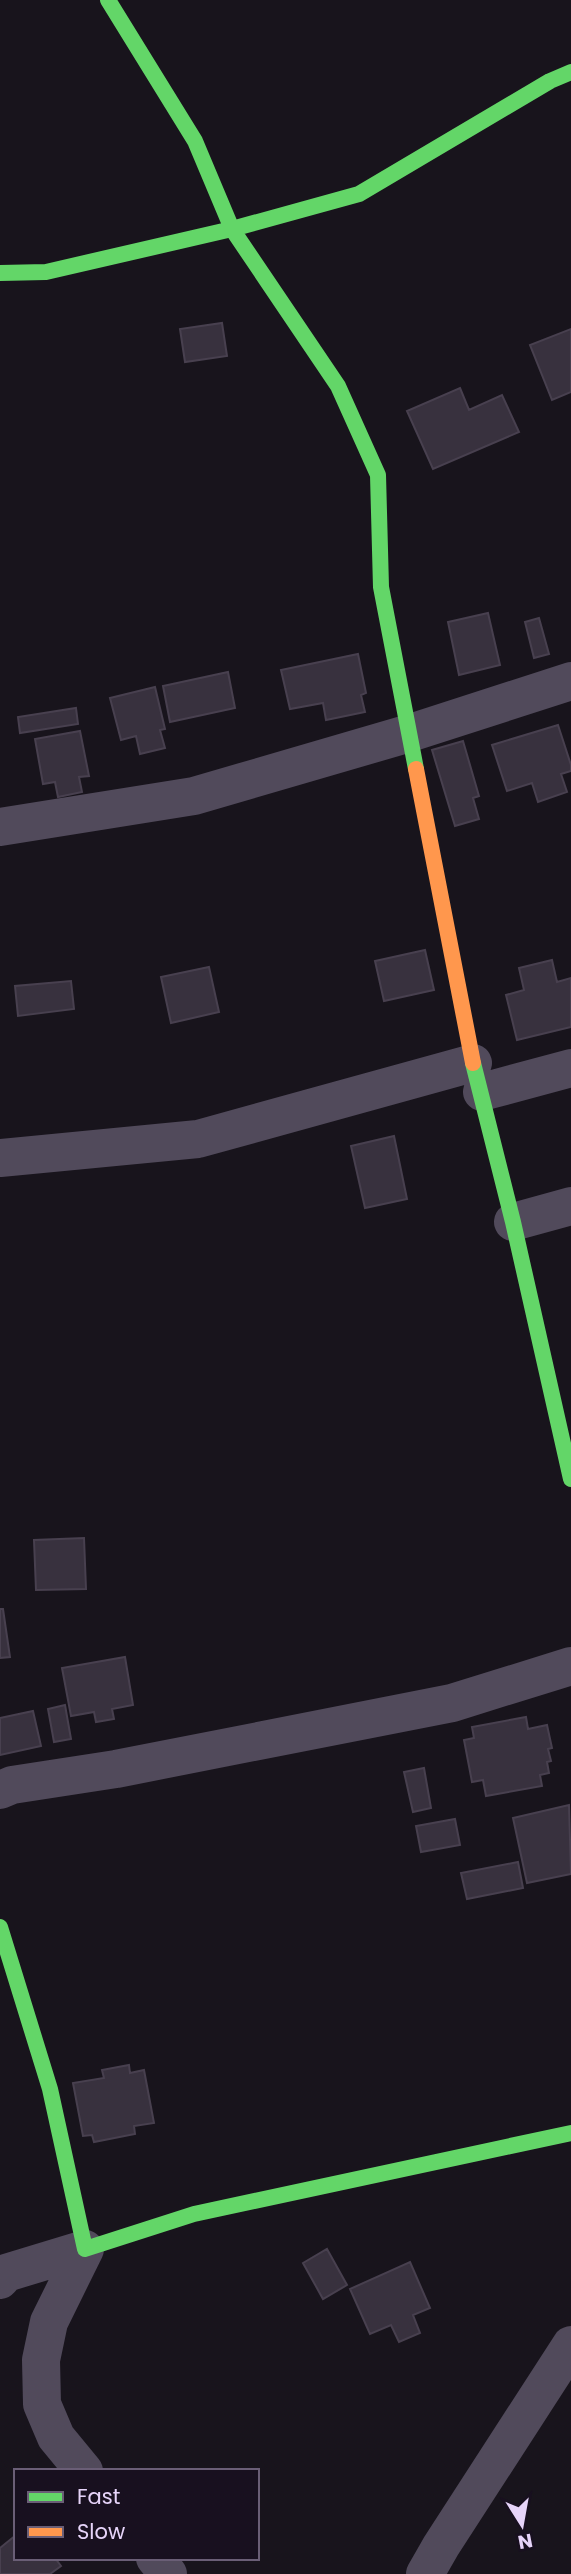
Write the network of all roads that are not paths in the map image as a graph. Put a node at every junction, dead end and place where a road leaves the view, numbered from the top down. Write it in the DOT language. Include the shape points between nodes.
graph roads {
  1 [pos="108,0"];
  2 [pos="571,72"];
  3 [pos="232,229"];
  4 [pos="0,273"];
  5 [pos="571,681"];
  6 [pos="410,733"];
  7 [pos="0,827"];
  8 [pos="571,1068"];
  9 [pos="477,1078"];
  10 [pos="0,1158"];
  11 [pos="571,1206"];
  12 [pos="513,1222"];
  13 [pos="571,1479"];
  14 [pos="571,1666"];
  15 [pos="0,1790"];
  16 [pos="0,1927"];
  17 [pos="571,2133"];
  18 [pos="85,2249"];
  19 [pos="0,2280"];
  20 [pos="571,2346"];
  21 [pos="81,2469"];
  22 [pos="157,2560"];
  23 [pos="168,2574"];
  24 [pos="425,2574"];
  1 -- 3 [label="street" via="195,141"];
  2 -- 3 [label="street" via="550,80 359,194"];
  3 -- 4 [label="street" via="46,272"];
  3 -- 6 [label="street" via="338,386 378,475 381,587"];
  5 -- 6 [label="street"];
  6 -- 7 [label="street" via="194,796"];
  6 -- 9 [label="street"];
  8 -- 9 [label="street"];
  9 -- 10 [label="street" via="198,1139"];
  9 -- 12 [label="street"];
  11 -- 12 [label="street"];
  12 -- 13 [label="street"];
  14 -- 15 [label="street" via="452,1703"];
  16 -- 18 [label="street" via="50,2089"];
  17 -- 18 [label="street" via="194,2214"];
  18 -- 19 [label="street" via="6,2273"];
  18 -- 21 [label="street" via="49,2322 41,2360 42,2404 56,2437"];
  20 -- 24 [label="street"];
  22 -- 23 [label="street"];
}
